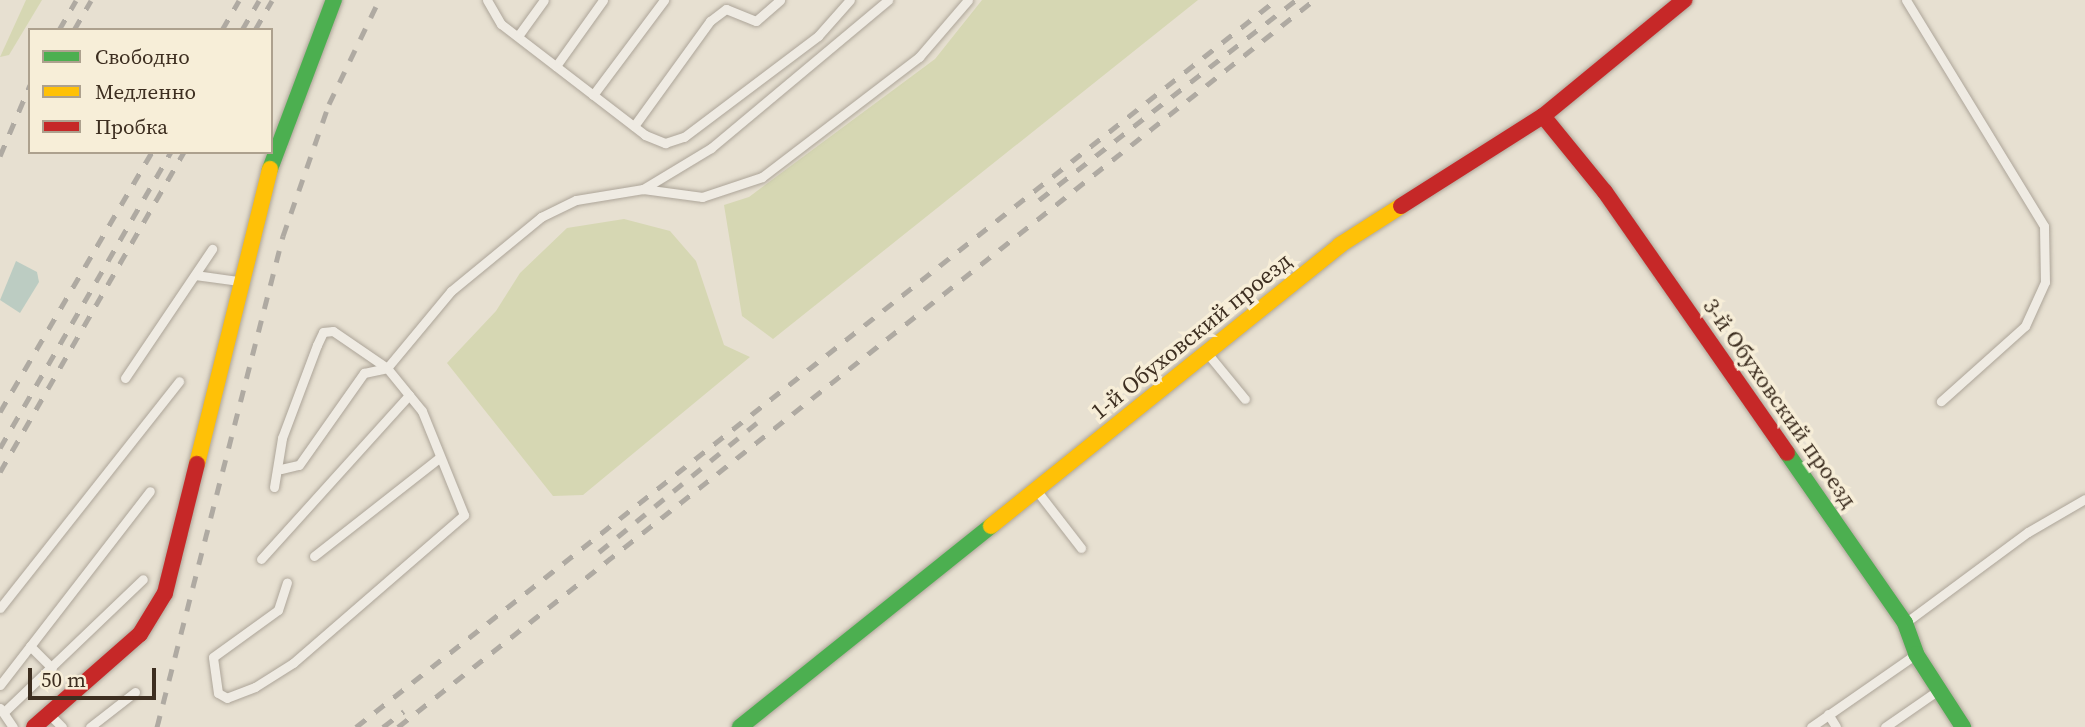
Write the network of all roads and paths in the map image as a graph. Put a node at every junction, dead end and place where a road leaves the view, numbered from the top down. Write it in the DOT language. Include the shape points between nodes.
graph roads {
  1 [pos="334,0"];
  2 [pos="487,0"];
  3 [pos="544,0"];
  4 [pos="603,0"];
  5 [pos="664,0"];
  6 [pos="780,0"];
  7 [pos="850,0"];
  8 [pos="888,0"];
  9 [pos="968,0"];
  10 [pos="1684,0"];
  11 [pos="1906,0"];
  12 [pos="518,36"];
  13 [pos="556,66"];
  14 [pos="593,95"];
  15 [pos="1543,116"];
  16 [pos="634,127"];
  17 [pos="643,189"];
  18 [pos="212,249"];
  19 [pos="195,275"];
  20 [pos="240,281"];
  21 [pos="1207,353"];
  22 [pos="387,368"];
  23 [pos="125,378"];
  24 [pos="179,381"];
  25 [pos="409,395"];
  26 [pos="1245,398"];
  27 [pos="1941,401"];
  28 [pos="439,458"];
  29 [pos="281,469"];
  30 [pos="274,487"];
  31 [pos="1036,490"];
  32 [pos="150,491"];
  33 [pos="2085,499"];
  34 [pos="1081,548"];
  35 [pos="314,556"];
  36 [pos="261,559"];
  37 [pos="143,579"];
  38 [pos="287,582"];
  39 [pos="0,608"];
  40 [pos="1905,623"];
  41 [pos="30,646"];
  42 [pos="1916,654"];
  43 [pos="52,668"];
  44 [pos="0,685"];
  45 [pos="1937,691"];
  46 [pos="135,692"];
  47 [pos="2,710"];
  48 [pos="49,714"];
  49 [pos="1828,714"];
  50 [pos="12,727"];
  51 [pos="34,727"];
  52 [pos="62,727"];
  53 [pos="90,727"];
  54 [pos="740,727"];
  55 [pos="1811,727"];
  56 [pos="1836,727"];
  57 [pos="1885,727"];
  58 [pos="1963,727"];
  1 -- 20 [label="street" via="288,112"];
  2 -- 12 [label="lane"];
  3 -- 12 [label="lane"];
  4 -- 13 [label="lane"];
  5 -- 14 [label="lane"];
  6 -- 16 [label="lane" via="756,21 726,9 710,21"];
  7 -- 16 [label="lane" via="818,36 684,137 665,143"];
  8 -- 17 [label="lane" via="710,148"];
  9 -- 17 [label="lane" via="919,57 762,177 702,197"];
  10 -- 15 [label="street, 1-й Обуховский проезд"];
  11 -- 27 [label="lane" via="2044,226 2045,282 2025,326"];
  12 -- 13 [label="lane"];
  13 -- 14 [label="lane"];
  14 -- 16 [label="lane"];
  15 -- 21 [label="street, 1-й Обуховский проезд" via="1340,245"];
  15 -- 40 [label="street, 3-й Обуховский проезд" via="1605,192"];
  17 -- 22 [label="lane" via="576,201 541,217 452,291"];
  18 -- 19 [label="lane"];
  19 -- 20 [label="lane"];
  19 -- 23 [label="lane"];
  20 -- 48 [label="street" via="174,565 156,614 98,676"];
  21 -- 26 [label="lane"];
  21 -- 31 [label="street, 1-й Обуховский проезд"];
  22 -- 25 [label="lane"];
  22 -- 29 [label="lane" via="364,373 299,465"];
  22 -- 29 [label="lane" via="344,336 323,332 282,438"];
  24 -- 39 [label="lane"];
  25 -- 28 [label="lane" via="422,411"];
  25 -- 36 [label="lane"];
  28 -- 35 [label="lane"];
  28 -- 38 [label="lane" via="460,496 461,523 293,663 255,687 227,698 218,693 213,657 278,610"];
  29 -- 30 [label="lane"];
  31 -- 34 [label="lane"];
  31 -- 54 [label="street, 1-й Обуховский проезд"];
  32 -- 41 [label="lane"];
  33 -- 40 [label="lane" via="2028,532"];
  37 -- 43 [label="lane"];
  40 -- 42 [label="street, 3-й Обуховский проезд"];
  41 -- 43 [label="lane"];
  41 -- 44 [label="lane"];
  42 -- 45 [label="street, 3-й Обуховский проезд"];
  42 -- 49 [label="lane"];
  43 -- 47 [label="lane"];
  45 -- 57 [label="lane"];
  45 -- 58 [label="street, 3-й Обуховский проезд"];
  46 -- 53 [label="lane"];
  47 -- 50 [label="lane"];
  48 -- 51 [label="street"];
  48 -- 52 [label="lane"];
  49 -- 55 [label="lane"];
  49 -- 56 [label="lane"];
}
